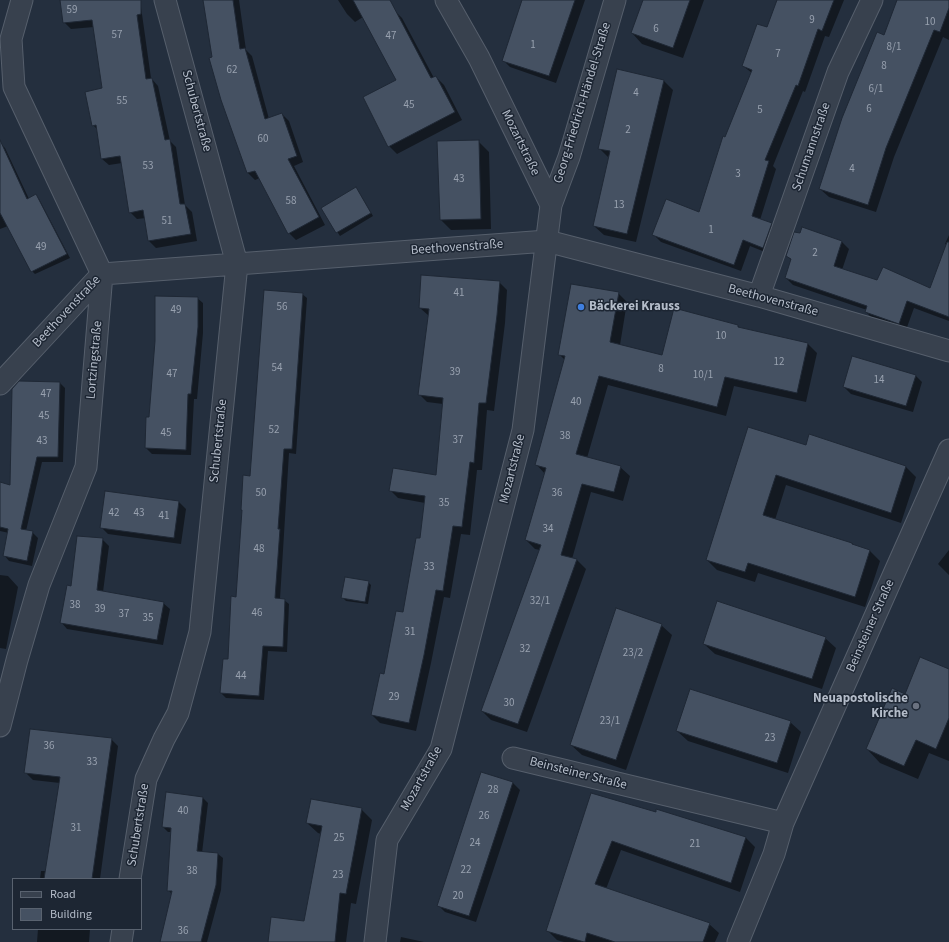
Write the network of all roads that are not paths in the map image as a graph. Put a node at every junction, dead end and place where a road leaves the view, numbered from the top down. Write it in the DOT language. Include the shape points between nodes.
graph roads {
  1 [pos="22,0"];
  2 [pos="165,0"];
  3 [pos="446,0"];
  4 [pos="615,0"];
  5 [pos="872,0"];
  6 [pos="551,205"];
  7 [pos="546,241"];
  8 [pos="237,264"];
  9 [pos="102,274"];
  10 [pos="759,296"];
  11 [pos="949,351"];
  12 [pos="0,384"];
  13 [pos="949,450"];
  14 [pos="0,726"];
  15 [pos="513,758"];
  16 [pos="783,823"];
  17 [pos="130,878"];
  18 [pos="123,930"];
  19 [pos="121,942"];
  20 [pos="375,942"];
  21 [pos="738,942"];
  1 -- 9 [label="street, Lortzingstraße" via="11,39 14,86"];
  2 -- 8 [label="street, Schubertstraße"];
  3 -- 6 [label="street, Mozartstraße" via="479,58"];
  4 -- 6 [label="street, Georg-Friedrich-Händel-Straße" via="569,157"];
  5 -- 10 [label="street, Schumannstraße" via="838,72"];
  6 -- 7 [label="street, Mozartstraße"];
  7 -- 8 [label="street, Beethovenstraße"];
  7 -- 10 [label="street, Beethovenstraße"];
  7 -- 20 [label="street, Mozartstraße" via="523,430 441,749 387,840"];
  8 -- 9 [label="street, Beethovenstraße"];
  8 -- 17 [label="street, Schubertstraße" via="200,632 178,713 146,779"];
  9 -- 12 [label="street, Beethovenstraße"];
  9 -- 14 [label="street, Lortzingstraße" via="86,466 39,584"];
  10 -- 11 [label="street, Beethovenstraße"];
  13 -- 16 [label="street, Beinsteiner Straße"];
  15 -- 16 [label="street, Beinsteiner Straße"];
  16 -- 21 [label="street, Beinsteiner Straße" via="774,854"];
  18 -- 19 [label="street"];
}
